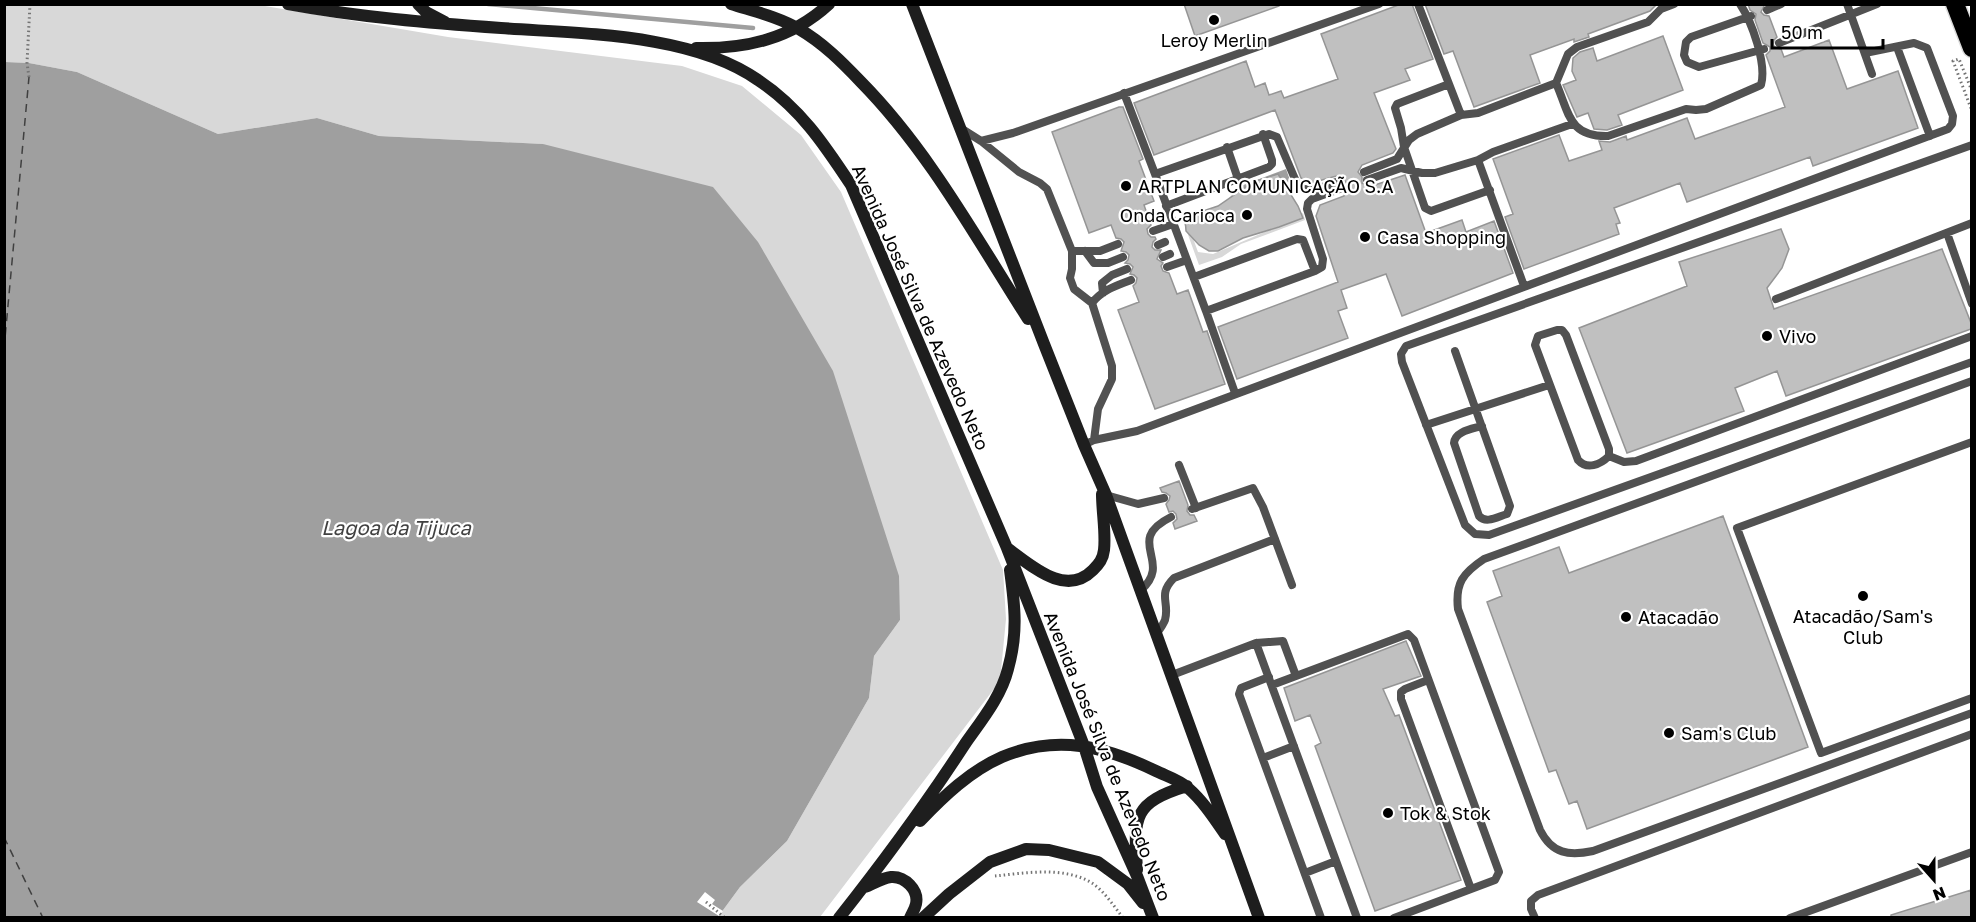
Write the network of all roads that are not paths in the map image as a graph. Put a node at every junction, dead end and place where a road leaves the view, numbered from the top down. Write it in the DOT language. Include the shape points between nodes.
graph roads {
  1 [pos="288,4"];
  2 [pos="418,4"];
  3 [pos="730,4"];
  4 [pos="829,4"];
  5 [pos="912,4"];
  6 [pos="921,4"];
  7 [pos="1379,4"];
  8 [pos="1418,4"];
  9 [pos="1674,4"];
  10 [pos="1740,4"];
  11 [pos="1781,4"];
  12 [pos="1847,4"];
  13 [pos="1877,4"];
  14 [pos="1955,4"];
  15 [pos="1767,10"];
  16 [pos="1851,14"];
  17 [pos="1750,16"];
  18 [pos="447,24"];
  19 [pos="920,26"];
  20 [pos="798,28"];
  21 [pos="1779,43"];
  22 [pos="680,47"];
  23 [pos="1897,47"];
  24 [pos="1971,48"];
  25 [pos="1761,50"];
  26 [pos="1865,53"];
  27 [pos="1872,74"];
  28 [pos="1556,83"];
  29 [pos="1449,84"];
  30 [pos="1124,93"];
  31 [pos="1461,115"];
  32 [pos="1572,124"];
  33 [pos="959,128"];
  34 [pos="1263,135"];
  35 [pos="1930,136"];
  36 [pos="981,141"];
  37 [pos="1227,147"];
  38 [pos="1404,147"];
  39 [pos="1971,148"];
  40 [pos="1478,160"];
  41 [pos="1411,170"];
  42 [pos="1155,174"];
  43 [pos="1238,179"];
  44 [pos="1490,190"];
  45 [pos="1166,206"];
  46 [pos="1971,223"];
  47 [pos="1173,224"];
  48 [pos="1153,231"];
  49 [pos="1947,233"];
  50 [pos="1118,244"];
  51 [pos="1072,251"];
  52 [pos="1085,251"];
  53 [pos="1123,257"];
  54 [pos="1187,260"];
  55 [pos="1167,267"];
  56 [pos="1127,269"];
  57 [pos="1315,271"];
  58 [pos="1194,277"];
  59 [pos="1131,280"];
  60 [pos="1524,286"];
  61 [pos="1103,293"];
  62 [pos="1776,299"];
  63 [pos="1092,303"];
  64 [pos="1971,304"];
  65 [pos="1206,311"];
  66 [pos="1971,336"];
  67 [pos="1044,344"];
  68 [pos="1455,351"];
  69 [pos="1971,362"];
  70 [pos="1971,381"];
  71 [pos="1549,385"];
  72 [pos="1235,393"];
  73 [pos="1476,409"];
  74 [pos="1426,425"];
  75 [pos="1482,426"];
  76 [pos="1089,442"];
  77 [pos="1971,442"];
  78 [pos="1609,456"];
  79 [pos="1179,465"];
  80 [pos="1104,490"];
  81 [pos="1164,498"];
  82 [pos="1171,517"];
  83 [pos="1275,539"];
  84 [pos="1007,548"];
  85 [pos="1292,585"];
  86 [pos="1141,590"];
  87 [pos="1157,633"];
  88 [pos="1256,643"];
  89 [pos="1172,675"];
  90 [pos="1296,676"];
  91 [pos="1428,680"];
  92 [pos="1270,681"];
  93 [pos="1971,698"];
  94 [pos="1971,713"];
  95 [pos="1971,734"];
  96 [pos="1084,746"];
  97 [pos="1294,746"];
  98 [pos="1263,758"];
  99 [pos="1186,786"];
  100 [pos="896,845"];
  101 [pos="1234,845"];
  102 [pos="1971,852"];
  103 [pos="1336,861"];
  104 [pos="1305,873"];
  105 [pos="1137,876"];
  106 [pos="862,888"];
  107 [pos="1472,889"];
  108 [pos="1152,915"];
  109 [pos="840,918"];
  110 [pos="910,918"];
  111 [pos="923,918"];
  112 [pos="1259,918"];
  113 [pos="1321,918"];
  114 [pos="1357,918"];
  115 [pos="1394,918"];
  116 [pos="1535,918"];
  117 [pos="1790,918"];
  1 -- 18 [label="street, Avenida José Silva de Azevedo Neto"];
  2 -- 18 [label="street"];
  3 -- 20 [label="street"];
  4 -- 20 [label="street"];
  5 -- 19 [label="street"];
  6 -- 19 [label="street"];
  7 -- 30 [label="lane"];
  8 -- 29 [label="lane"];
  9 -- 28 [label="lane" via="1661,9 1648,22 1577,47 1568,54"];
  10 -- 17 [label="lane"];
  11 -- 15 [label="lane"];
  12 -- 16 [label="lane"];
  13 -- 16 [label="lane"];
  14 -- 24 [label="highway"];
  16 -- 21 [label="lane"];
  16 -- 26 [label="lane"];
  17 -- 25 [label="lane"];
  17 -- 25 [label="lane" via="1691,37 1684,45 1684,55 1687,62 1699,68"];
  18 -- 22 [label="street, Avenida José Silva de Azevedo Neto" via="614,37"];
  19 -- 33 [label="street"];
  20 -- 22 [label="street" via="747,45"];
  20 -- 67 [label="street" via="828,49 911,138"];
  22 -- 84 [label="street, Avenida José Silva de Azevedo Neto" via="719,59 757,79 794,109 820,138 851,185"];
  23 -- 26 [label="lane"];
  23 -- 35 [label="lane"];
  23 -- 35 [label="lane" via="1914,43 1927,48 1939,76 1953,116 1952,124"];
  25 -- 32 [label="lane" via="1763,78 1754,90 1608,136 1595,137"];
  26 -- 27 [label="lane"];
  28 -- 31 [label="lane" via="1478,113"];
  28 -- 32 [label="lane"];
  29 -- 31 [label="lane"];
  29 -- 38 [label="lane" via="1397,104"];
  30 -- 36 [label="lane"];
  30 -- 42 [label="lane"];
  31 -- 38 [label="lane" via="1418,134"];
  32 -- 40 [label="lane"];
  33 -- 36 [label="lane"];
  33 -- 67 [label="street"];
  34 -- 37 [label="lane"];
  34 -- 43 [label="lane" via="1272,164"];
  34 -- 57 [label="lane" via="1277,137 1298,186 1304,190 1340,184 1308,203 1323,259 1322,267"];
  35 -- 60 [label="lane"];
  36 -- 51 [label="lane" via="1047,189"];
  37 -- 42 [label="lane"];
  37 -- 43 [label="lane"];
  38 -- 41 [label="lane"];
  38 -- 41 [label="lane" via="1397,159 1366,176 1401,168"];
  39 -- 74 [label="lane" via="1406,346 1402,362"];
  40 -- 41 [label="lane" via="1436,173"];
  40 -- 44 [label="lane"];
  41 -- 44 [label="lane" via="1425,208 1431,211"];
  42 -- 45 [label="lane"];
  43 -- 45 [label="lane"];
  44 -- 60 [label="lane"];
  45 -- 47 [label="lane"];
  46 -- 49 [label="lane"];
  47 -- 48 [label="lane"];
  47 -- 54 [label="lane"];
  49 -- 62 [label="lane"];
  49 -- 64 [label="lane"];
  50 -- 52 [label="lane" via="1100,251"];
  51 -- 52 [label="lane"];
  51 -- 63 [label="lane" via="1070,278 1074,289"];
  52 -- 53 [label="lane" via="1094,263 1100,264"];
  54 -- 55 [label="lane"];
  54 -- 58 [label="lane"];
  56 -- 61 [label="lane" via="1106,279"];
  57 -- 58 [label="lane" via="1306,244 1297,239"];
  57 -- 65 [label="lane"];
  58 -- 65 [label="lane"];
  59 -- 61 [label="lane"];
  60 -- 72 [label="lane"];
  61 -- 63 [label="lane"];
  63 -- 76 [label="lane" via="1113,372"];
  65 -- 72 [label="lane"];
  66 -- 78 [label="lane" via="1636,461 1624,462"];
  67 -- 76 [label="street"];
  68 -- 73 [label="lane"];
  69 -- 74 [label="lane" via="1489,536 1475,534 1465,525"];
  70 -- 94 [label="lane" via="1484,559 1460,581 1456,594 1458,609 1540,830 1549,845 1568,854 1593,851"];
  71 -- 73 [label="lane"];
  71 -- 78 [label="lane" via="1582,465 1604,461"];
  71 -- 78 [label="lane" via="1535,341 1538,336 1562,330"];
  72 -- 76 [label="lane" via="1137,431"];
  73 -- 74 [label="lane"];
  73 -- 75 [label="lane"];
  75 -- 75 [label="lane" via="1510,506 1507,514 1487,521 1479,516 1454,443 1457,434"];
  76 -- 80 [label="street"];
  77 -- 93 [label="lane" via="1737,528 1821,753"];
  79 -- 83 [label="lane" via="1194,508 1253,488"];
  80 -- 81 [label="lane" via="1138,504"];
  80 -- 84 [label="street" via="1104,549 1102,560 1089,574 1071,582 1050,578"];
  80 -- 86 [label="street"];
  82 -- 86 [label="lane" via="1152,530 1148,541 1153,576"];
  83 -- 85 [label="lane"];
  83 -- 87 [label="lane" via="1174,578 1166,587 1166,617"];
  84 -- 96 [label="street, Avenida José Silva de Azevedo Neto"];
  84 -- 100 [label="street" via="1016,613 1008,672 994,700"];
  86 -- 87 [label="street"];
  87 -- 89 [label="street"];
  88 -- 89 [label="lane"];
  88 -- 90 [label="lane" via="1283,641"];
  88 -- 92 [label="lane"];
  89 -- 101 [label="street"];
  90 -- 91 [label="lane" via="1408,634"];
  90 -- 92 [label="lane"];
  91 -- 107 [label="lane" via="1499,872 1495,880"];
  91 -- 107 [label="lane" via="1405,688 1401,699"];
  92 -- 97 [label="lane"];
  92 -- 98 [label="lane" via="1239,691"];
  95 -- 116 [label="lane" via="1539,895 1532,901"];
  96 -- 99 [label="street" via="1127,757"];
  96 -- 100 [label="street" via="1043,745 1002,758 966,778"];
  96 -- 105 [label="street, Avenida José Silva de Azevedo Neto" via="1097,787"];
  97 -- 98 [label="lane"];
  97 -- 103 [label="lane"];
  98 -- 104 [label="lane"];
  99 -- 101 [label="street"];
  99 -- 105 [label="street" via="1147,803 1137,818"];
  100 -- 106 [label="street"];
  101 -- 112 [label="street"];
  102 -- 117 [label="lane"];
  103 -- 104 [label="lane"];
  103 -- 114 [label="lane"];
  104 -- 113 [label="lane"];
  105 -- 108 [label="street, Avenida José Silva de Azevedo Neto"];
  106 -- 109 [label="street"];
  106 -- 110 [label="street" via="889,877 900,877 915,894"];
  107 -- 115 [label="lane"];
  108 -- 111 [label="street" via="1128,884 1098,862 1049,850 1026,849 990,862"];
}
